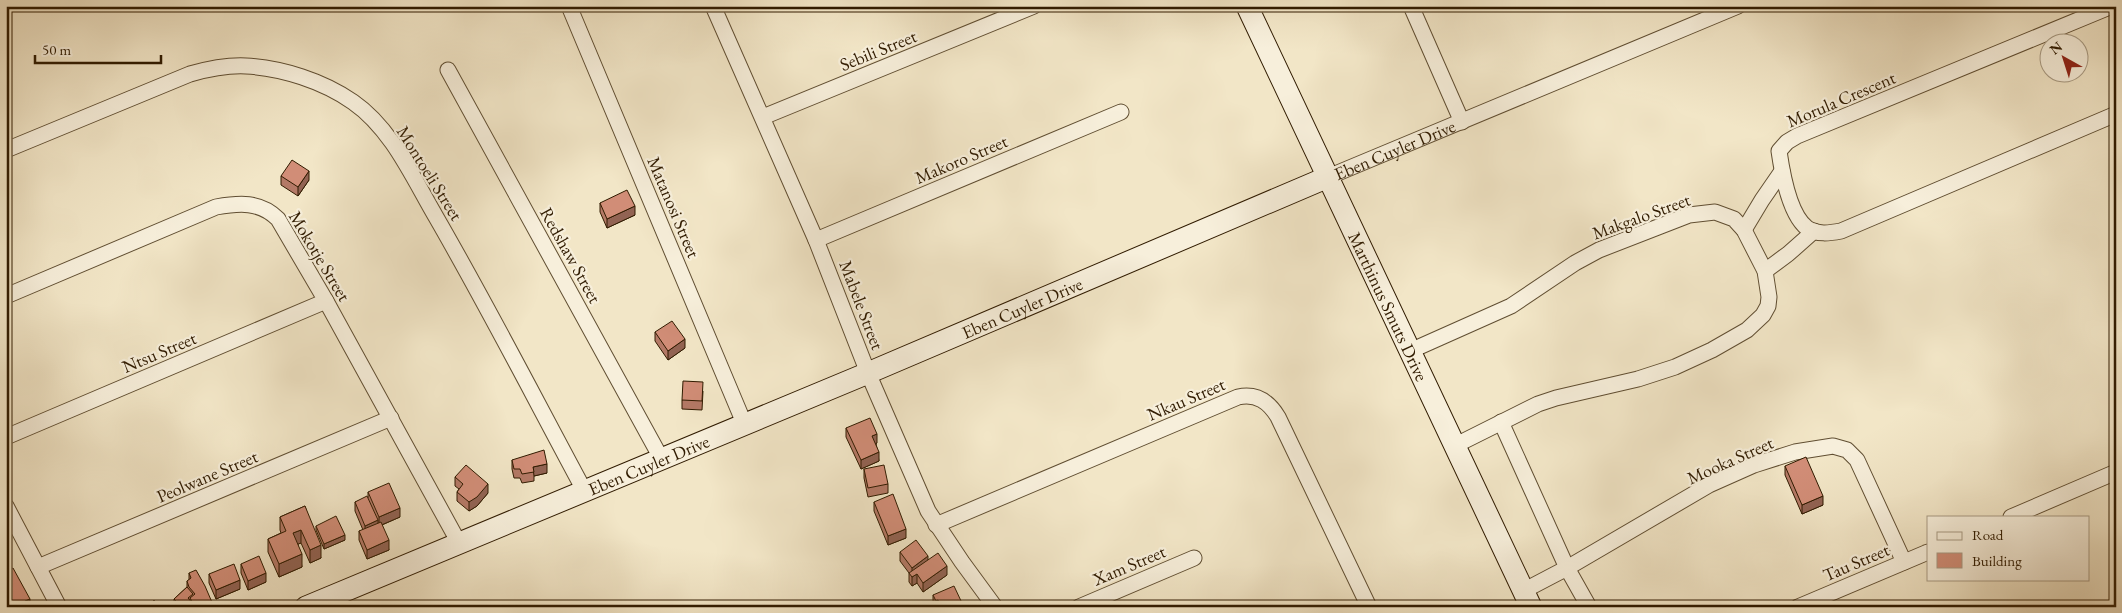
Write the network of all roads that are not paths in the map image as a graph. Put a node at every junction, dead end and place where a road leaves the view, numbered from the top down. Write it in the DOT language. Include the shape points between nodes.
graph roads {
  1 [pos="569,6"];
  2 [pos="714,6"];
  3 [pos="1034,6"];
  4 [pos="1247,6"];
  5 [pos="1411,6"];
  6 [pos="1738,6"];
  7 [pos="2112,6"];
  8 [pos="448,70"];
  9 [pos="1121,112"];
  10 [pos="2116,114"];
  11 [pos="763,117"];
  12 [pos="1462,122"];
  13 [pos="6,150"];
  14 [pos="1782,171"];
  15 [pos="1328,177"];
  16 [pos="1744,230"];
  17 [pos="1814,231"];
  18 [pos="816,240"];
  19 [pos="1764,271"];
  20 [pos="6,296"];
  21 [pos="326,301"];
  22 [pos="1410,351"];
  23 [pos="868,372"];
  24 [pos="391,418"];
  25 [pos="1501,422"];
  26 [pos="744,423"];
  27 [pos="6,438"];
  28 [pos="1454,446"];
  29 [pos="661,458"];
  30 [pos="2116,472"];
  31 [pos="584,490"];
  32 [pos="6,506"];
  33 [pos="2013,516"];
  34 [pos="936,525"];
  35 [pos="459,543"];
  36 [pos="1927,552"];
  37 [pos="1194,558"];
  38 [pos="1904,562"];
  39 [pos="38,567"];
  40 [pos="1567,568"];
  41 [pos="1527,599"];
  42 [pos="59,607"];
  43 [pos="306,607"];
  44 [pos="995,607"];
  45 [pos="1079,607"];
  46 [pos="1370,607"];
  47 [pos="1589,607"];
  48 [pos="1798,607"];
  1 -- 26 [label="street, Matanosi Street"];
  2 -- 11 [label="street, Mabele Street"];
  3 -- 11 [label="street, Sebili Street"];
  4 -- 15 [label="street, Marthinus Smuts Drive"];
  5 -- 12 [label="street"];
  6 -- 12 [label="street, Eben Cuyler Drive"];
  7 -- 14 [label="street, Morula Crescent" via="1797,136 1779,151"];
  8 -- 29 [label="street, Redshaw Street"];
  9 -- 18 [label="street, Makoro Street"];
  10 -- 17 [label="street" via="1841,230 1831,233"];
  11 -- 18 [label="street, Mabele Street"];
  12 -- 15 [label="street, Eben Cuyler Drive"];
  13 -- 31 [label="street, Montoeli Street" via="190,74 217,68 267,68 334,90 354,102 397,150 462,261"];
  14 -- 16 [label="street"];
  14 -- 17 [label="street, Morula Crescent" via="1794,210 1807,228"];
  15 -- 22 [label="street, Marthinus Smuts Drive"];
  15 -- 23 [label="street, Eben Cuyler Drive"];
  16 -- 19 [label="street, Makgalo Street"];
  16 -- 22 [label="street, Makgalo Street" via="1734,219 1722,214 1689,215 1599,250 1511,306"];
  17 -- 19 [label="street"];
  18 -- 23 [label="street, Mabele Street"];
  19 -- 25 [label="street, Makgalo Street" via="1768,306 1748,330 1675,367 1556,398"];
  20 -- 21 [label="street, Mokotje Street" via="216,207 237,203 262,208 278,219"];
  21 -- 24 [label="street, Mokotje Street"];
  21 -- 27 [label="street, Ntsu Street"];
  22 -- 28 [label="street, Marthinus Smuts Drive"];
  23 -- 26 [label="street, Eben Cuyler Drive"];
  23 -- 34 [label="street, Mabele Street"];
  24 -- 35 [label="street, Mokotje Street"];
  24 -- 39 [label="street, Peolwane Street"];
  25 -- 28 [label="street, Makgalo Street"];
  25 -- 40 [label="street"];
  26 -- 29 [label="street, Eben Cuyler Drive"];
  28 -- 41 [label="street, Marthinus Smuts Drive"];
  29 -- 31 [label="street, Eben Cuyler Drive"];
  30 -- 33 [label="street"];
  31 -- 35 [label="street, Eben Cuyler Drive"];
  32 -- 39 [label="street"];
  34 -- 44 [label="street, Mabele Street"];
  34 -- 46 [label="street, Nkau Street" via="1238,397 1250,396 1269,404 1278,417"];
  35 -- 43 [label="street, Eben Cuyler Drive"];
  36 -- 38 [label="street, Tau Street"];
  37 -- 45 [label="street, Xam Street"];
  38 -- 40 [label="street, Mooka Street" via="1857,460 1847,450 1832,446 1795,452 1754,465 1709,486"];
  38 -- 48 [label="street, Tau Street"];
  39 -- 42 [label="street"];
  40 -- 41 [label="street, Mooka Street"];
  40 -- 47 [label="street"];
}
